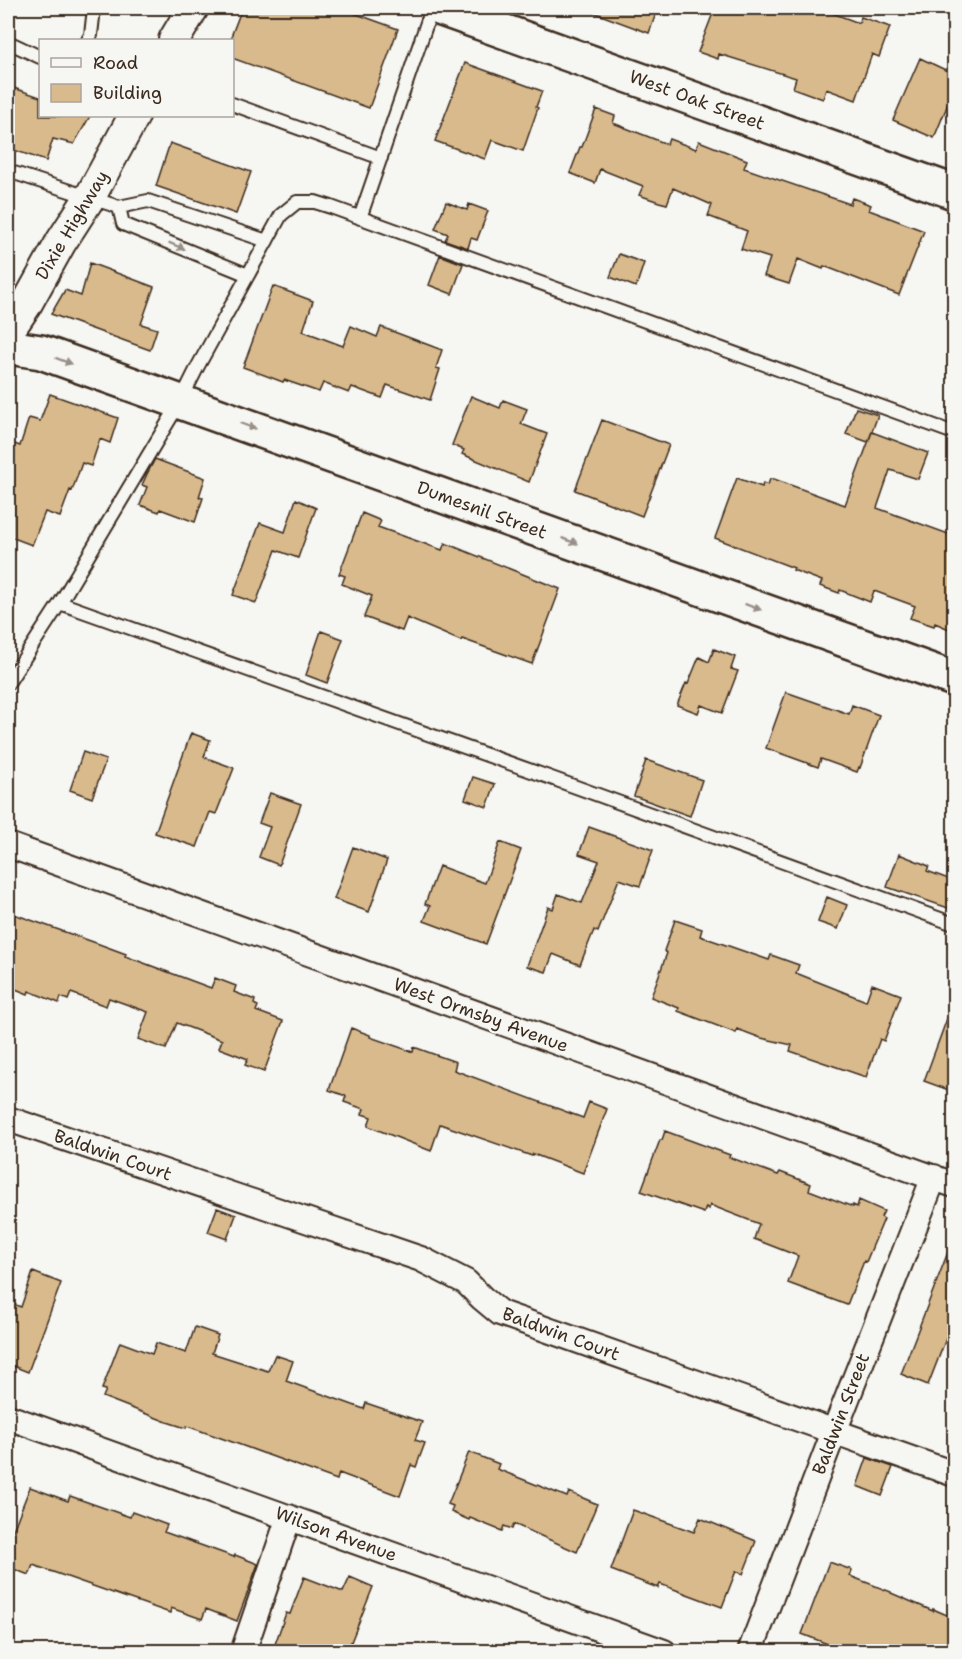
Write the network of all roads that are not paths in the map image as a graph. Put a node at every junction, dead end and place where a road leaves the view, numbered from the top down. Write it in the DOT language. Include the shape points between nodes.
graph roads {
  1 [pos="94,8"];
  2 [pos="193,8"];
  3 [pos="450,10"];
  4 [pos="89,39"];
  5 [pos="175,39"];
  6 [pos="8,42"];
  7 [pos="39,57"];
  8 [pos="234,105"];
  9 [pos="133,117"];
  10 [pos="381,158"];
  11 [pos="8,171"];
  12 [pos="954,192"];
  13 [pos="90,197"];
  14 [pos="119,207"];
  15 [pos="360,218"];
  16 [pos="267,241"];
  17 [pos="248,275"];
  18 [pos="8,332"];
  19 [pos="8,347"];
  20 [pos="180,402"];
  21 [pos="954,433"];
  22 [pos="60,603"];
  23 [pos="954,679"];
  24 [pos="8,683"];
  25 [pos="8,845"];
  26 [pos="954,924"];
  27 [pos="8,1119"];
  28 [pos="944,1181"];
  29 [pos="8,1417"];
  30 [pos="834,1432"];
  31 [pos="954,1474"];
  32 [pos="289,1517"];
  33 [pos="243,1652"];
  34 [pos="664,1652"];
  35 [pos="750,1652"];
  1 -- 4 [label="lane"];
  2 -- 5 [label="street"];
  3 -- 10 [label="lane"];
  3 -- 12 [label="main road, West Oak Street"];
  6 -- 7 [label="lane"];
  8 -- 10 [label="lane"];
  9 -- 13 [label="street, Dixie Highway"];
  10 -- 15 [label="lane"];
  11 -- 13 [label="lane"];
  13 -- 14 [label="lane"];
  13 -- 18 [label="street, Dixie Highway"];
  14 -- 16 [label="lane" via="148,201"];
  14 -- 17 [label="lane, one-way" via="123,224"];
  15 -- 16 [label="lane" via="315,202 297,202 281,214"];
  15 -- 21 [label="lane"];
  16 -- 17 [label="lane"];
  17 -- 20 [label="lane"];
  19 -- 20 [label="main road, Dumesnil Street, one-way" via="41,352"];
  20 -- 22 [label="lane"];
  20 -- 23 [label="main road, Dumesnil Street, one-way"];
  22 -- 24 [label="lane"];
  22 -- 26 [label="lane"];
  25 -- 28 [label="street, West Ormsby Avenue"];
  27 -- 30 [label="street, Baldwin Court" via="421,1259 466,1282 500,1313"];
  28 -- 30 [label="street, Baldwin Street"];
  29 -- 32 [label="street, Wilson Avenue"];
  30 -- 31 [label="street, Baldwin Court"];
  30 -- 35 [label="street, Baldwin Street"];
  32 -- 33 [label="street"];
  32 -- 34 [label="street, Wilson Avenue"];
}
